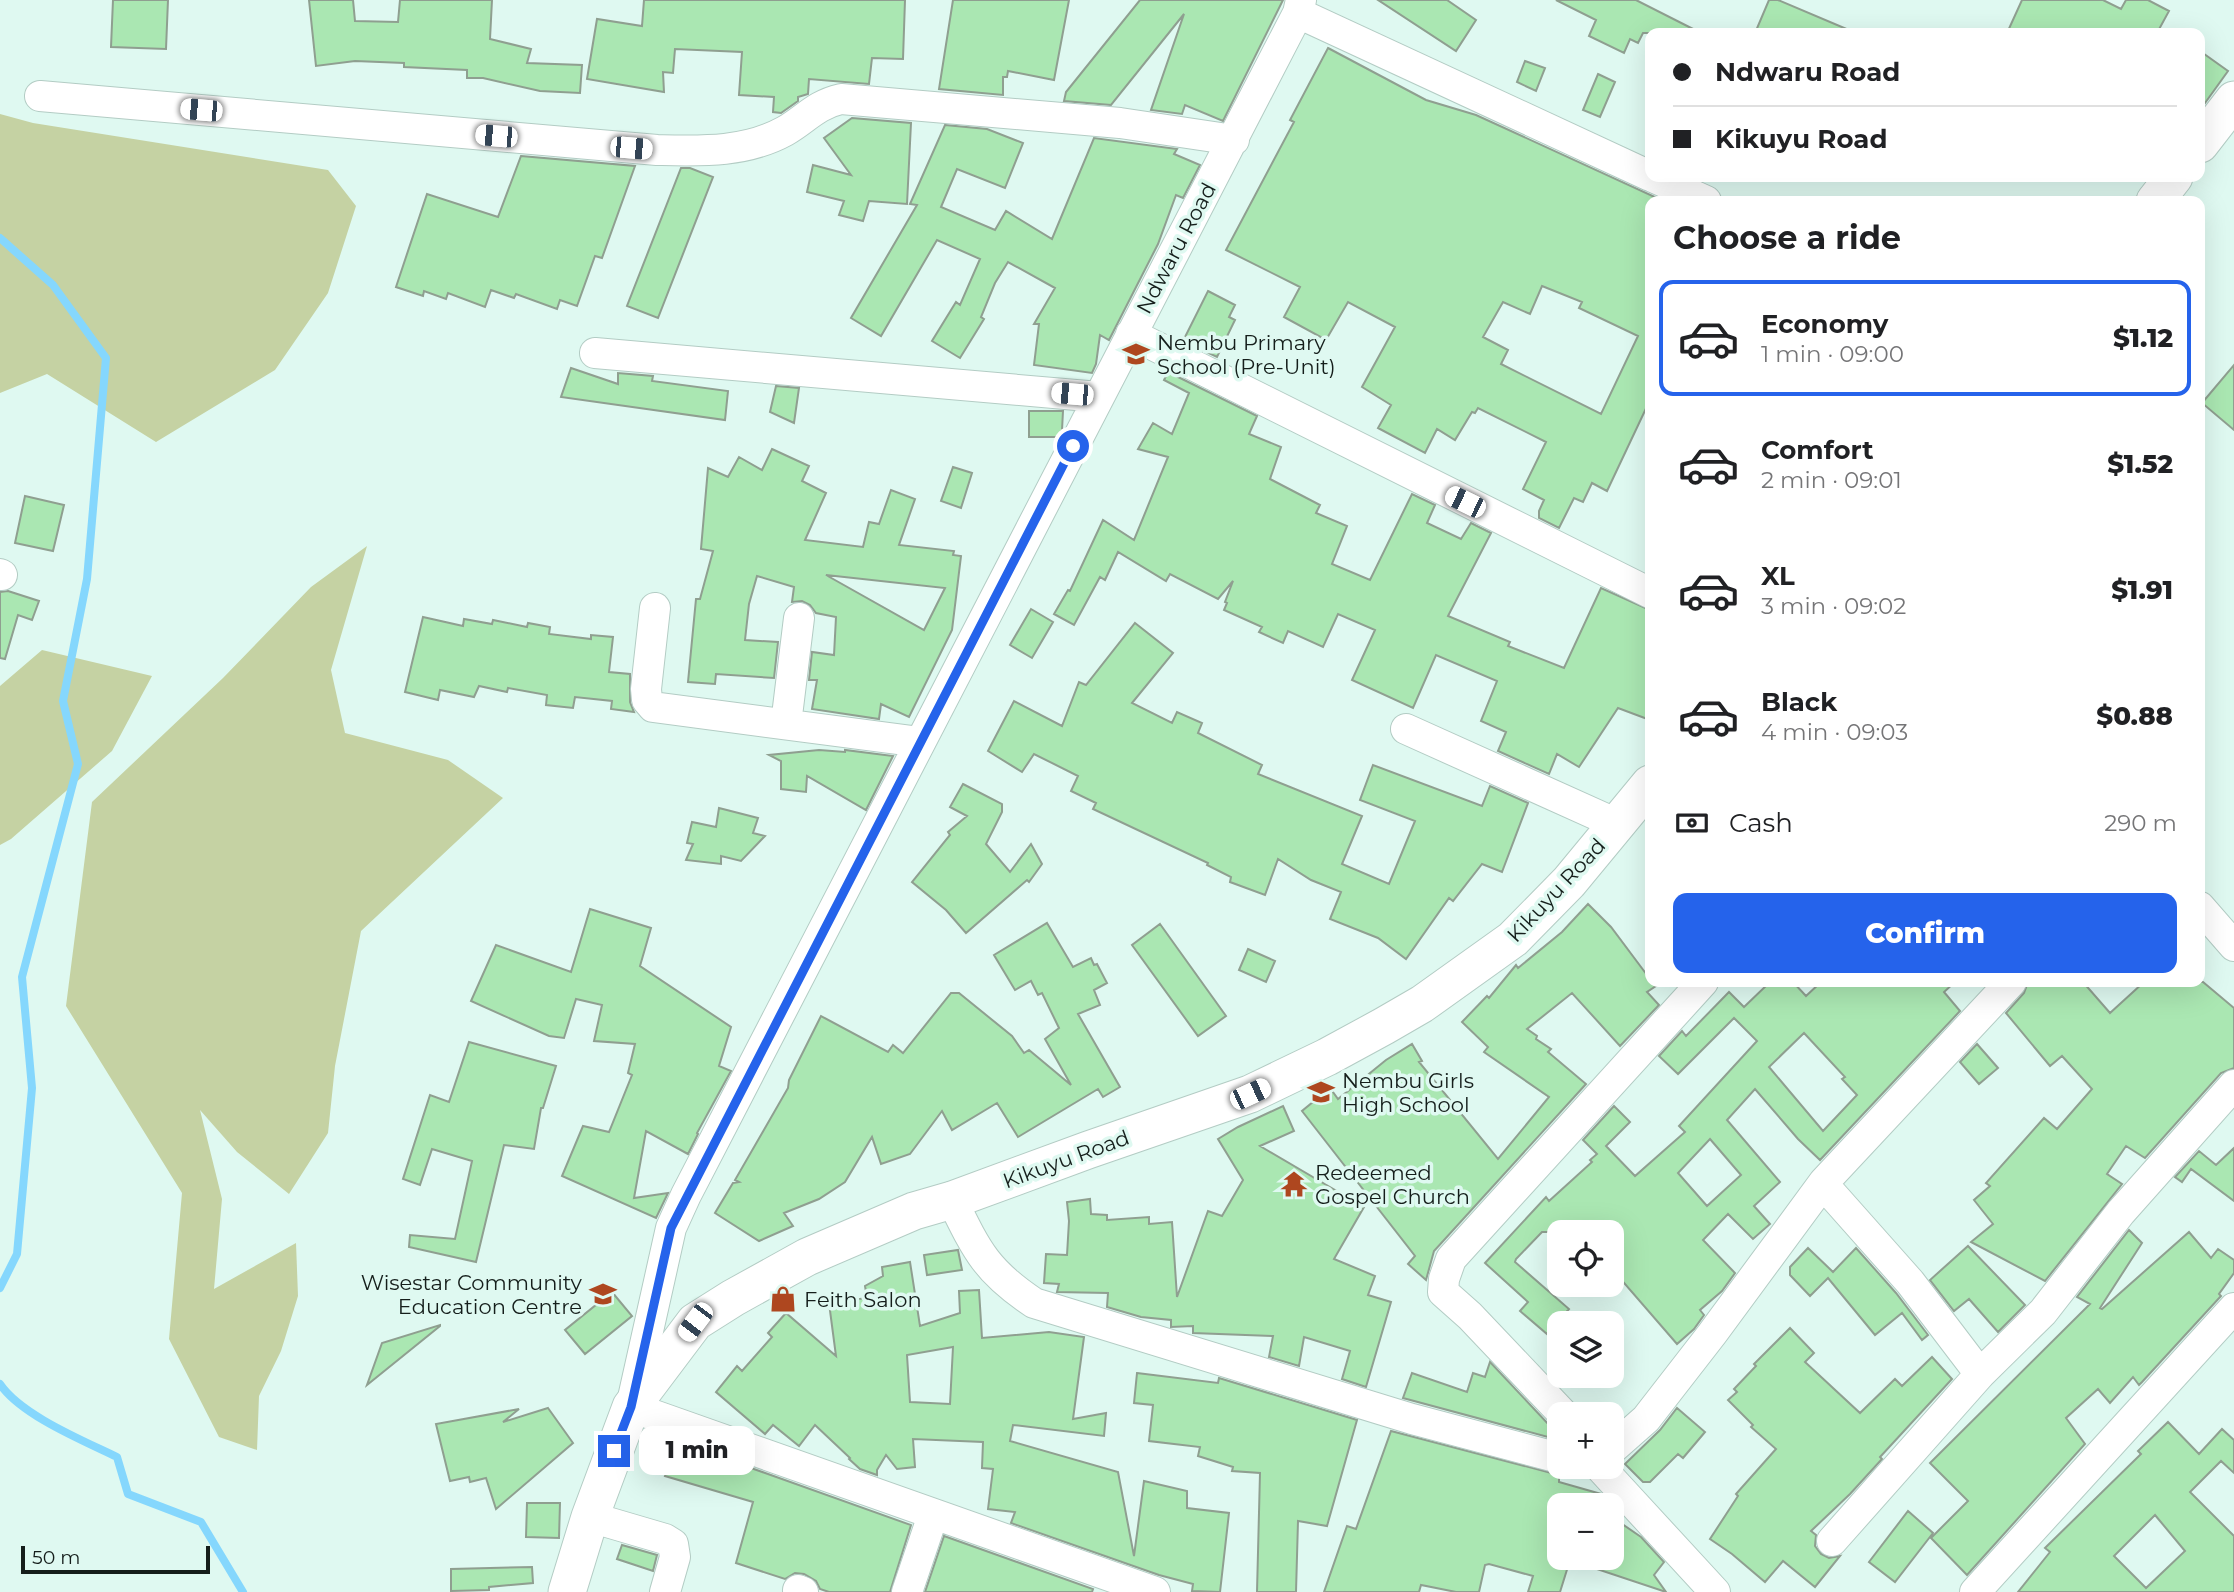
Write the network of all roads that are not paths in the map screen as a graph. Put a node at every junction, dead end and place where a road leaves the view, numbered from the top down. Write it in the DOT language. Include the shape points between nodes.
graph roads {
  1 [pos="1300,7"];
  2 [pos="40,96"];
  3 [pos="2234,100"];
  4 [pos="2205,138"];
  5 [pos="1234,140"];
  6 [pos="1645,173"];
  7 [pos="1664,182"];
  8 [pos="1695,196"];
  9 [pos="1130,334"];
  10 [pos="595,353"];
  11 [pos="1098,397"];
  12 [pos="1645,591"];
  13 [pos="655,608"];
  14 [pos="799,618"];
  15 [pos="786,724"];
  16 [pos="1406,729"];
  17 [pos="920,742"];
  18 [pos="1645,790"];
  19 [pos="1617,824"];
  20 [pos="2205,913"];
  21 [pos="2234,946"];
  22 [pos="1698,987"];
  23 [pos="2006,987"];
  24 [pos="2234,1085"];
  25 [pos="1823,1184"];
  26 [pos="952,1200"];
  27 [pos="2234,1308"];
  28 [pos="1980,1374"];
  29 [pos="1551,1402"];
  30 [pos="631,1407"];
  31 [pos="1624,1438"];
  32 [pos="1547,1455"];
  33 [pos="1611,1479"];
  34 [pos="933,1515"];
  35 [pos="590,1517"];
  36 [pos="1832,1542"];
  37 [pos="566,1592"];
  38 [pos="665,1592"];
  39 [pos="907,1592"];
  40 [pos="1156,1592"];
  41 [pos="1715,1592"];
  42 [pos="1975,1592"];
  1 -- 5 [label="street, Ndwaru Road"];
  1 -- 6 [label="street"];
  2 -- 5 [label="street" via="657,150 751,145 787,130 825,102 841,99 1120,123"];
  3 -- 4 [label="main road"];
  5 -- 9 [label="street, Ndwaru Road"];
  7 -- 8 [label="street"];
  9 -- 11 [label="street, Ndwaru Road"];
  9 -- 12 [label="street"];
  10 -- 11 [label="street"];
  11 -- 17 [label="street, Ndwaru Road"];
  13 -- 15 [label="street" via="646,689 653,707"];
  14 -- 15 [label="street"];
  15 -- 17 [label="street"];
  16 -- 19 [label="street"];
  17 -- 30 [label="street, Ndwaru Road" via="671,1228"];
  18 -- 19 [label="main road, Kikuyu Road"];
  19 -- 26 [label="main road, Kikuyu Road" via="1513,939 1413,1009 1250,1094"];
  20 -- 21 [label="street"];
  22 -- 29 [label="street" via="1451,1259 1443,1292"];
  23 -- 25 [label="street"];
  24 -- 28 [label="street" via="2121,1212 2043,1312"];
  25 -- 28 [label="street" via="1910,1282"];
  25 -- 31 [label="street" via="1646,1419"];
  26 -- 30 [label="main road, Kikuyu Road" via="914,1211 807,1258 695,1322"];
  26 -- 32 [label="street" via="989,1267 1034,1303 1412,1419"];
  27 -- 42 [label="street"];
  28 -- 36 [label="street"];
  30 -- 34 [label="street"];
  30 -- 35 [label="main road, Kikuyu Road"];
  33 -- 41 [label="street"];
  34 -- 39 [label="street"];
  34 -- 40 [label="street"];
  35 -- 37 [label="main road, Kikuyu Road"];
  35 -- 38 [label="street" via="673,1544 675,1557"];
}
